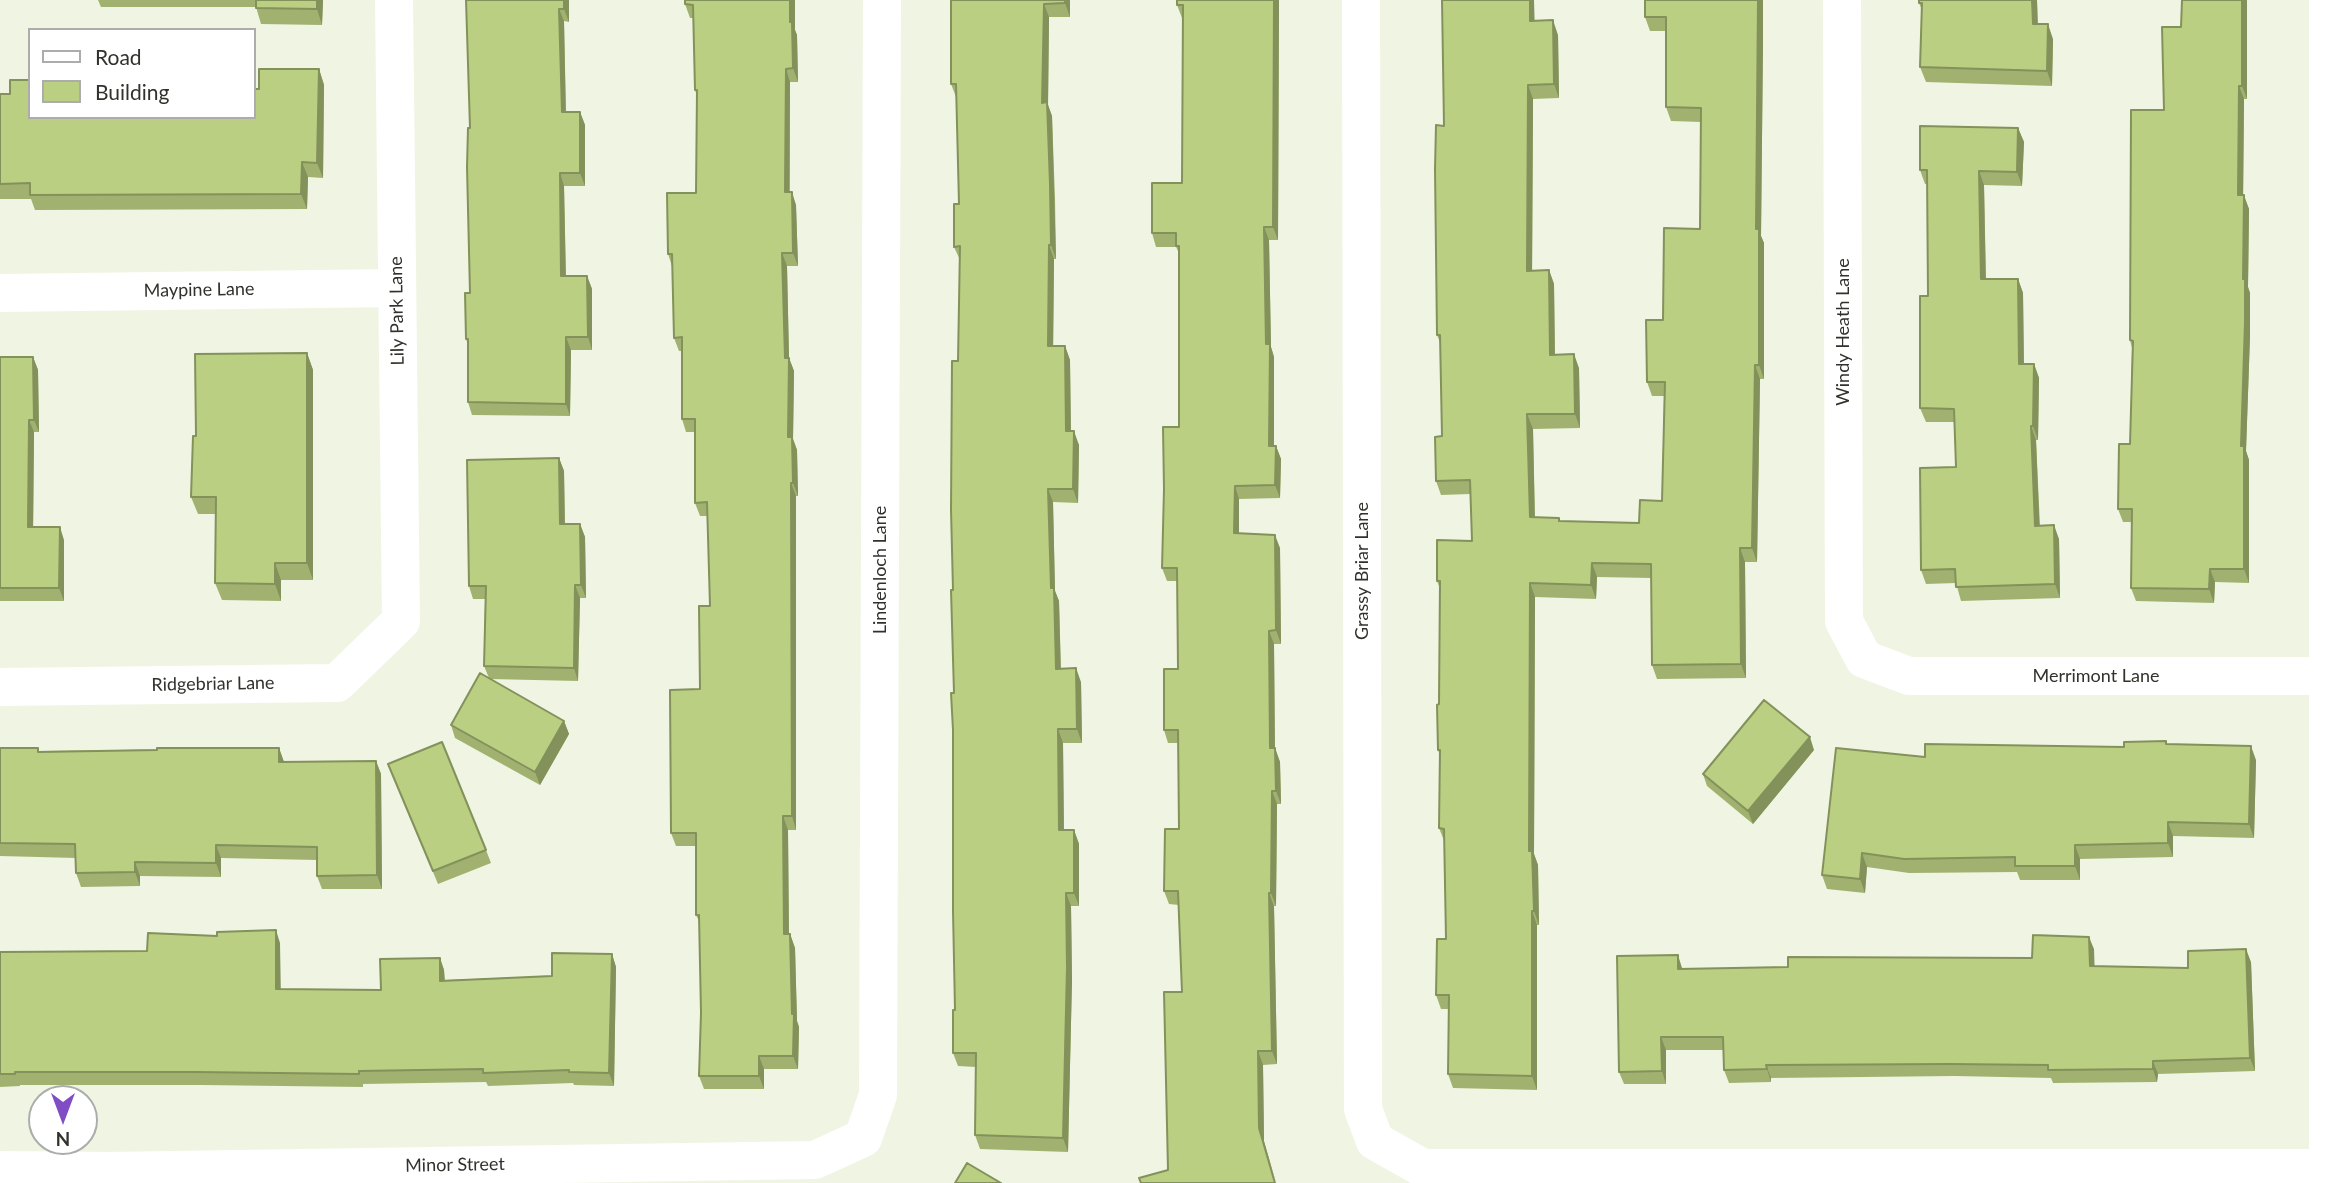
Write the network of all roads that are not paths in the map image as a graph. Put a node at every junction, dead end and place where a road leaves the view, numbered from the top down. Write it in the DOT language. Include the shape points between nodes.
graph roads {
  1 [pos="394,0"];
  2 [pos="882,0"];
  3 [pos="1361,0"];
  4 [pos="1842,0"];
  5 [pos="2328,0"];
  6 [pos="397,288"];
  7 [pos="0,293"];
  8 [pos="401,621"];
  9 [pos="1864,659"];
  10 [pos="2329,676"];
  11 [pos="0,687"];
  12 [pos="863,1138"];
  13 [pos="2329,1168"];
  14 [pos="0,1170"];
  15 [pos="109,1177"];
  1 -- 6 [label="street, Lily Park Lane"];
  2 -- 12 [label="street, Lindenloch Lane" via="878,1095"];
  3 -- 13 [label="street, Grassy Briar Lane" via="1363,1109 1375,1140 1423,1168"];
  4 -- 9 [label="street, Windy Heath Lane" via="1844,621"];
  5 -- 10 [label="street"];
  6 -- 7 [label="street, Maypine Lane"];
  6 -- 8 [label="street, Lily Park Lane"];
  8 -- 11 [label="street, Ridgebriar Lane" via="337,683"];
  9 -- 10 [label="street, Merrimont Lane" via="1909,676"];
  10 -- 13 [label="street"];
  12 -- 15 [label="street, Minor Street" via="815,1160"];
  14 -- 15 [label="street, Minor Street"];
}
